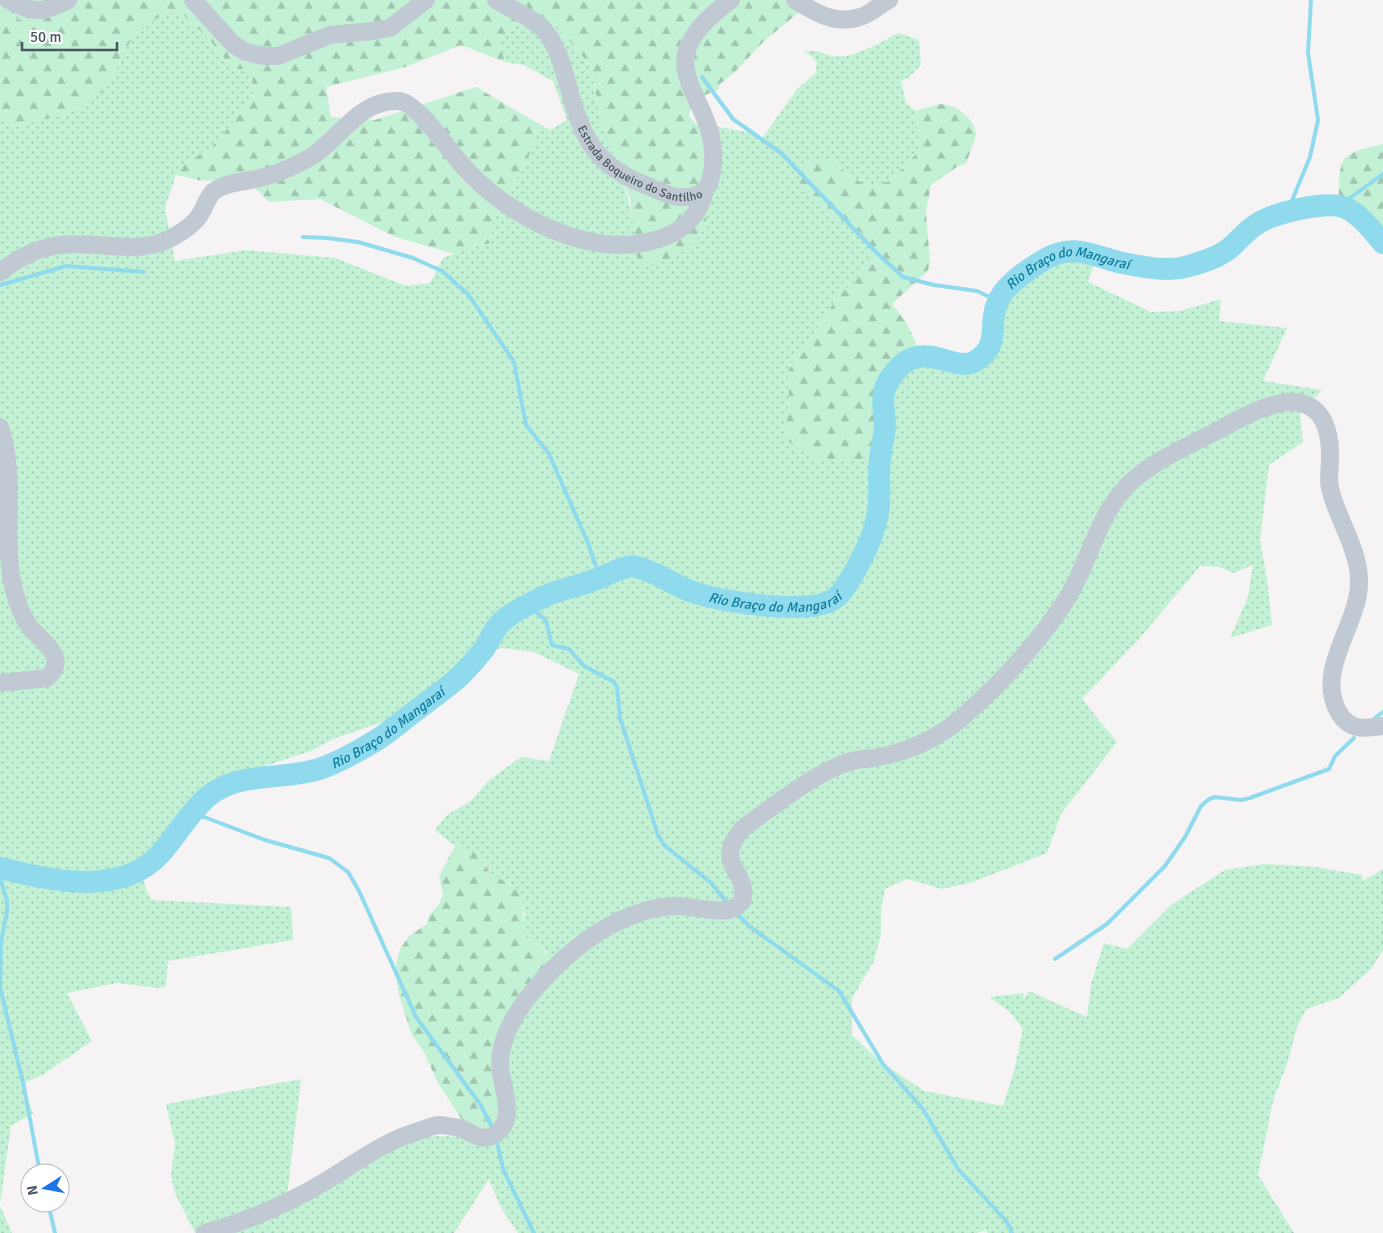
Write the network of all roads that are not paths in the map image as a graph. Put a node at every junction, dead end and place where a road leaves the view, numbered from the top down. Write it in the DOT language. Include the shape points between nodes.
graph roads {
  1 [pos="8,0"];
  2 [pos="68,0"];
  3 [pos="193,0"];
  4 [pos="426,0"];
  5 [pos="496,0"];
  6 [pos="731,0"];
  7 [pos="795,0"];
  8 [pos="889,0"];
  9 [pos="706,190"];
  10 [pos="0,272"];
  11 [pos="0,428"];
  12 [pos="0,682"];
  13 [pos="1383,726"];
  14 [pos="205,1233"];
  1 -- 2 [label="street" via="26,10 36,11"];
  3 -- 4 [label="street" via="232,44 246,52 264,56 278,56 330,35 390,28"];
  5 -- 9 [label="street, Estrada Boqueiro do Santilho" via="544,29 558,50 575,116 587,140 602,158 620,173 673,197 691,198"];
  6 -- 9 [label="street, Estrada Boqueiro do Santilho" via="692,36 687,50 685,68 689,87 708,120 712,136 713,164"];
  7 -- 8 [label="street" via="817,14 839,20 854,19"];
  9 -- 10 [label="street" via="695,216 665,237 628,243 579,239 531,221 508,207 464,168 417,110 402,101 383,102 358,114 296,165 212,192 192,224 158,244 142,247 61,245 24,257"];
  11 -- 12 [label="street" via="6,444 8,553 15,595 28,624 55,655 56,664 47,678"];
  13 -- 14 [label="street" via="1354,728 1337,710 1333,692 1338,651 1360,585 1356,559 1330,490 1330,448 1326,423 1317,409 1306,404 1290,402 1270,406 1168,456 1125,488 1104,520 1066,600 1048,626 1020,659 958,720 929,742 909,750 846,762 830,770 742,829 731,841 729,855 745,892 742,902 730,910 671,906 644,911 584,943 560,963 534,988 504,1041 500,1064 507,1116 500,1130 487,1138 438,1125 407,1134 280,1206 244,1222"];
}
